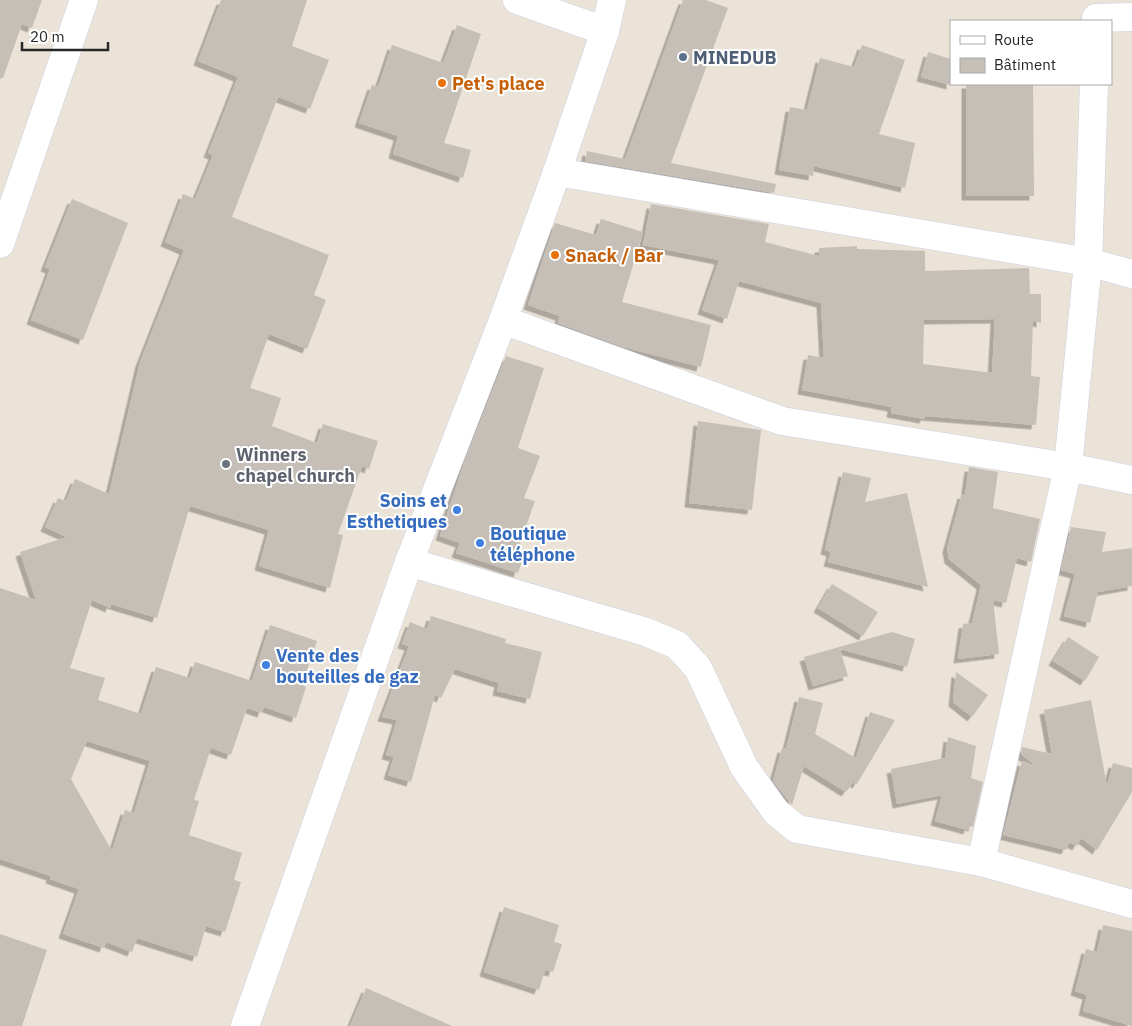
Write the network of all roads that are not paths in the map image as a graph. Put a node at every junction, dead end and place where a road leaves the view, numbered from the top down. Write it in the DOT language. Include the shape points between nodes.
graph roads {
  1 [pos="84,0"];
  2 [pos="516,0"];
  3 [pos="612,0"];
  4 [pos="1096,13"];
  5 [pos="1132,17"];
  6 [pos="605,31"];
  7 [pos="1094,85"];
  8 [pos="557,172"];
  9 [pos="0,244"];
  10 [pos="1088,262"];
  11 [pos="1132,274"];
  12 [pos="503,320"];
  13 [pos="1068,467"];
  14 [pos="1132,480"];
  15 [pos="409,562"];
  16 [pos="981,862"];
  17 [pos="1132,904"];
  18 [pos="246,1026"];
  1 -- 9 [label="street"];
  2 -- 6 [label="street"];
  3 -- 6 [label="street"];
  4 -- 5 [label="street"];
  6 -- 8 [label="street"];
  7 -- 10 [label="street"];
  8 -- 10 [label="street"];
  8 -- 12 [label="street"];
  10 -- 11 [label="street"];
  10 -- 13 [label="street"];
  12 -- 13 [label="street" via="782,421"];
  12 -- 15 [label="street"];
  13 -- 14 [label="street"];
  13 -- 16 [label="street"];
  15 -- 16 [label="street" via="646,632 677,645 698,668 744,767 776,812 797,829"];
  15 -- 18 [label="street"];
  16 -- 17 [label="street"];
}
